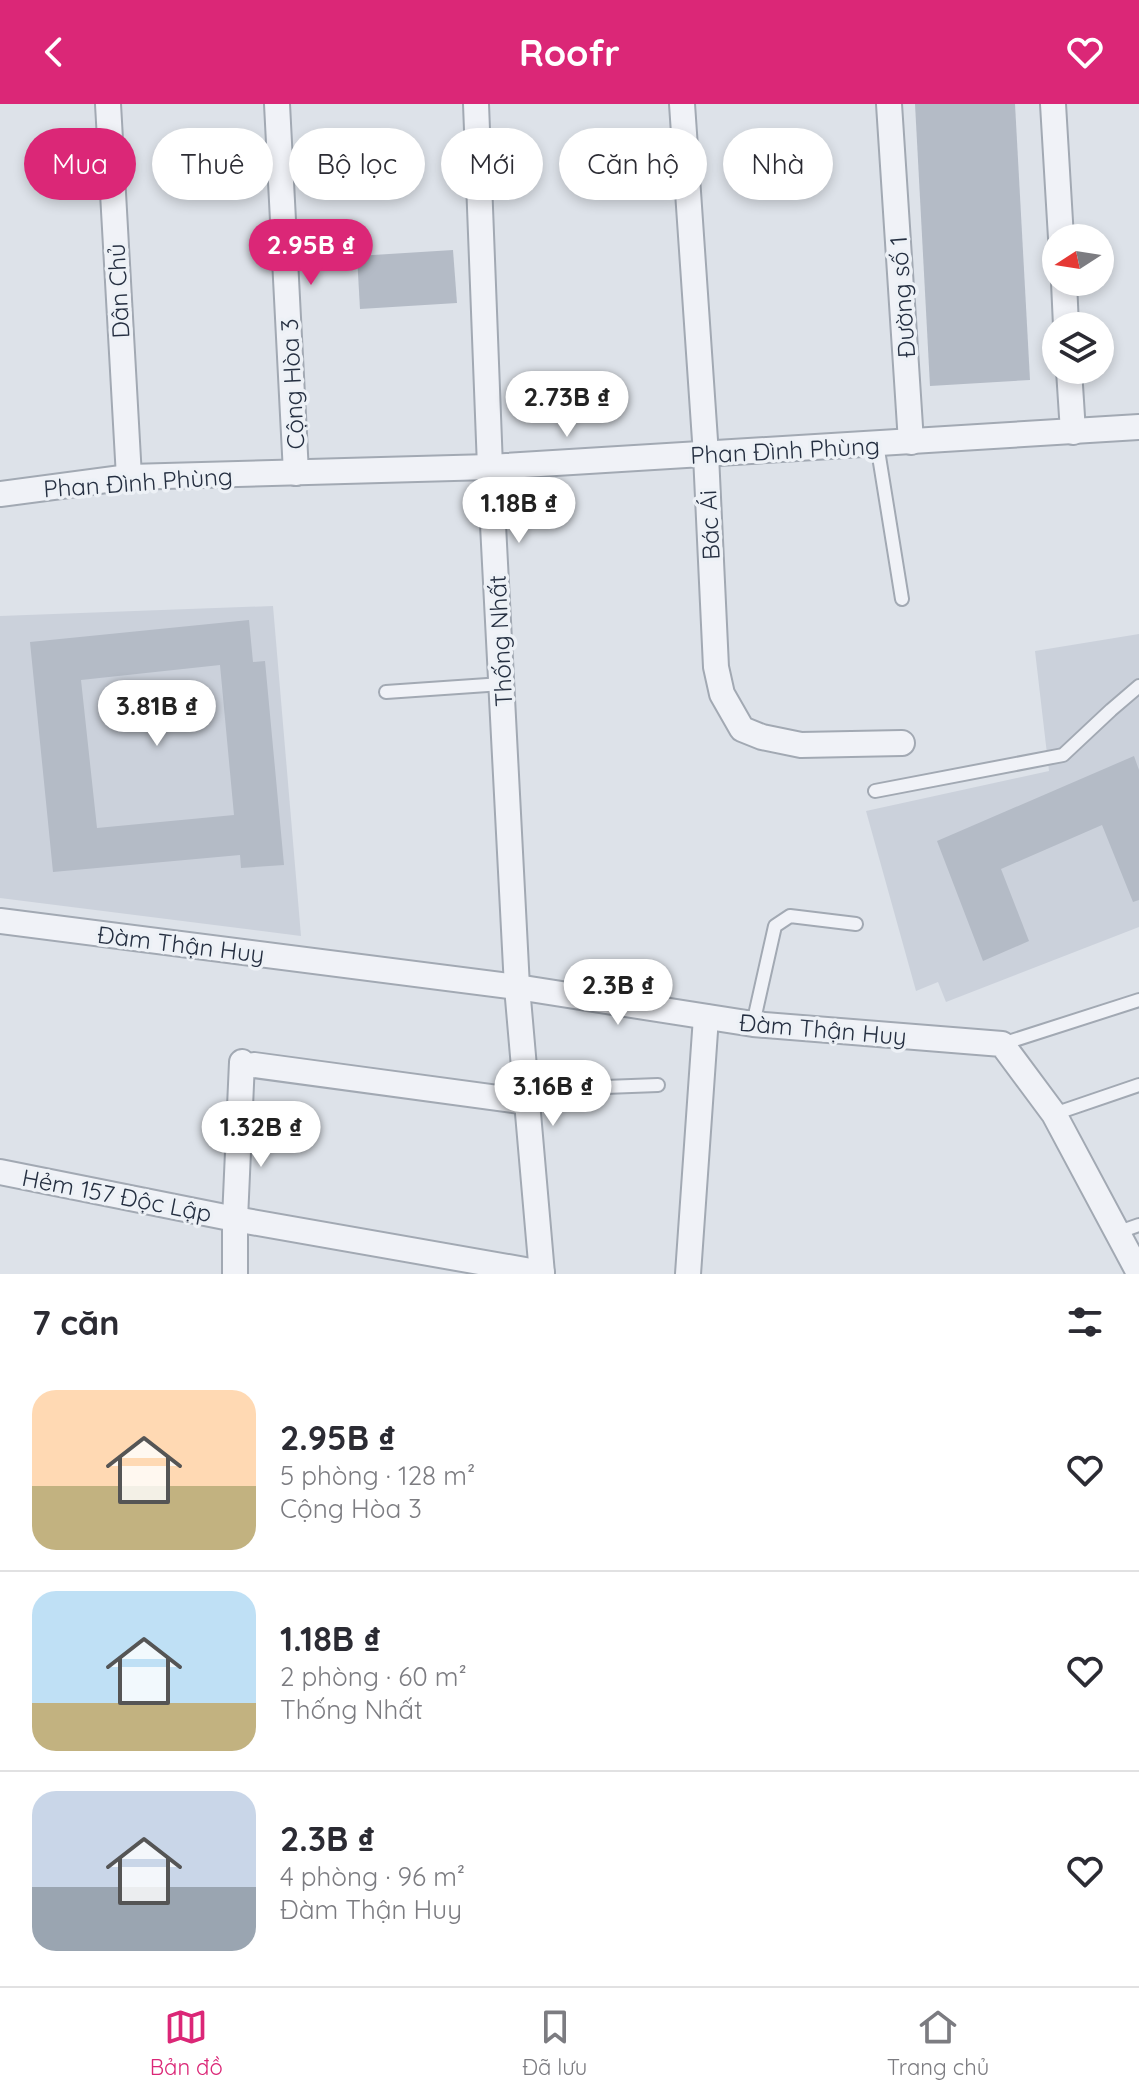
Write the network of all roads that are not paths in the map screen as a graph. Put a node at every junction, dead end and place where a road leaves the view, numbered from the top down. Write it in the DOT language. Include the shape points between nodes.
graph roads {
  1 [pos="108,104"];
  2 [pos="277,104"];
  3 [pos="476,104"];
  4 [pos="682,104"];
  5 [pos="889,104"];
  6 [pos="1053,104"];
  7 [pos="1060,224"];
  8 [pos="1070,384"];
  9 [pos="1139,427"];
  10 [pos="1073,432"];
  11 [pos="911,442"];
  12 [pos="877,444"];
  13 [pos="706,455"];
  14 [pos="490,467"];
  15 [pos="296,473"];
  16 [pos="129,477"];
  17 [pos="0,494"];
  18 [pos="902,599"];
  19 [pos="502,684"];
  20 [pos="1139,686"];
  21 [pos="386,692"];
  22 [pos="902,743"];
  23 [pos="875,791"];
  24 [pos="0,921"];
  25 [pos="856,924"];
  26 [pos="517,987"];
  27 [pos="1139,1000"];
  28 [pos="706,1017"];
  29 [pos="753,1024"];
  30 [pos="1002,1044"];
  31 [pos="658,1085"];
  32 [pos="1139,1085"];
  33 [pos="526,1096"];
  34 [pos="1054,1114"];
  35 [pos="0,1172"];
  36 [pos="235,1219"];
  37 [pos="1129,1229"];
  38 [pos="1139,1273"];
  39 [pos="235,1274"];
  40 [pos="542,1274"];
  41 [pos="688,1274"];
  1 -- 16 [label="street, Dân Chủ"];
  2 -- 15 [label="street, Cộng Hòa 3"];
  3 -- 14 [label="street, Thống Nhất"];
  4 -- 13 [label="street, Bác Ái"];
  5 -- 11 [label="street, Đường số 1"];
  6 -- 7 [label="street"];
  8 -- 10 [label="street"];
  9 -- 10 [label="street, Phan Đình Phùng"];
  10 -- 11 [label="street, Phan Đình Phùng"];
  11 -- 12 [label="street, Phan Đình Phùng"];
  12 -- 13 [label="street, Phan Đình Phùng"];
  12 -- 18 [label="lane"];
  13 -- 14 [label="street, Phan Đình Phùng"];
  13 -- 22 [label="street, Bác Ái" via="716,667 722,694 742,729 801,745"];
  14 -- 15 [label="street, Phan Đình Phùng"];
  14 -- 19 [label="street, Thống Nhất"];
  15 -- 16 [label="street, Phan Đình Phùng"];
  16 -- 17 [label="street, Phan Đình Phùng"];
  19 -- 21 [label="lane"];
  19 -- 26 [label="street, Thống Nhất"];
  20 -- 23 [label="lane" via="1063,755"];
  24 -- 26 [label="street, Đàm Thận Huy"];
  25 -- 29 [label="lane" via="790,916 775,926"];
  26 -- 28 [label="street, Đàm Thận Huy"];
  26 -- 33 [label="street, Thống Nhất"];
  27 -- 30 [label="lane"];
  28 -- 29 [label="street, Đàm Thận Huy"];
  28 -- 41 [label="street"];
  29 -- 30 [label="street, Đàm Thận Huy"];
  30 -- 34 [label="street"];
  31 -- 33 [label="lane"];
  32 -- 34 [label="lane"];
  33 -- 36 [label="street" via="248,1063"];
  33 -- 40 [label="street, Thống Nhất"];
  34 -- 37 [label="street" via="1074,1155"];
  35 -- 36 [label="street, Hẻm 157 Độc Lập"];
  36 -- 39 [label="street"];
  36 -- 40 [label="street, Hẻm 157 Độc Lập"];
  37 -- 38 [label="street"];
}
